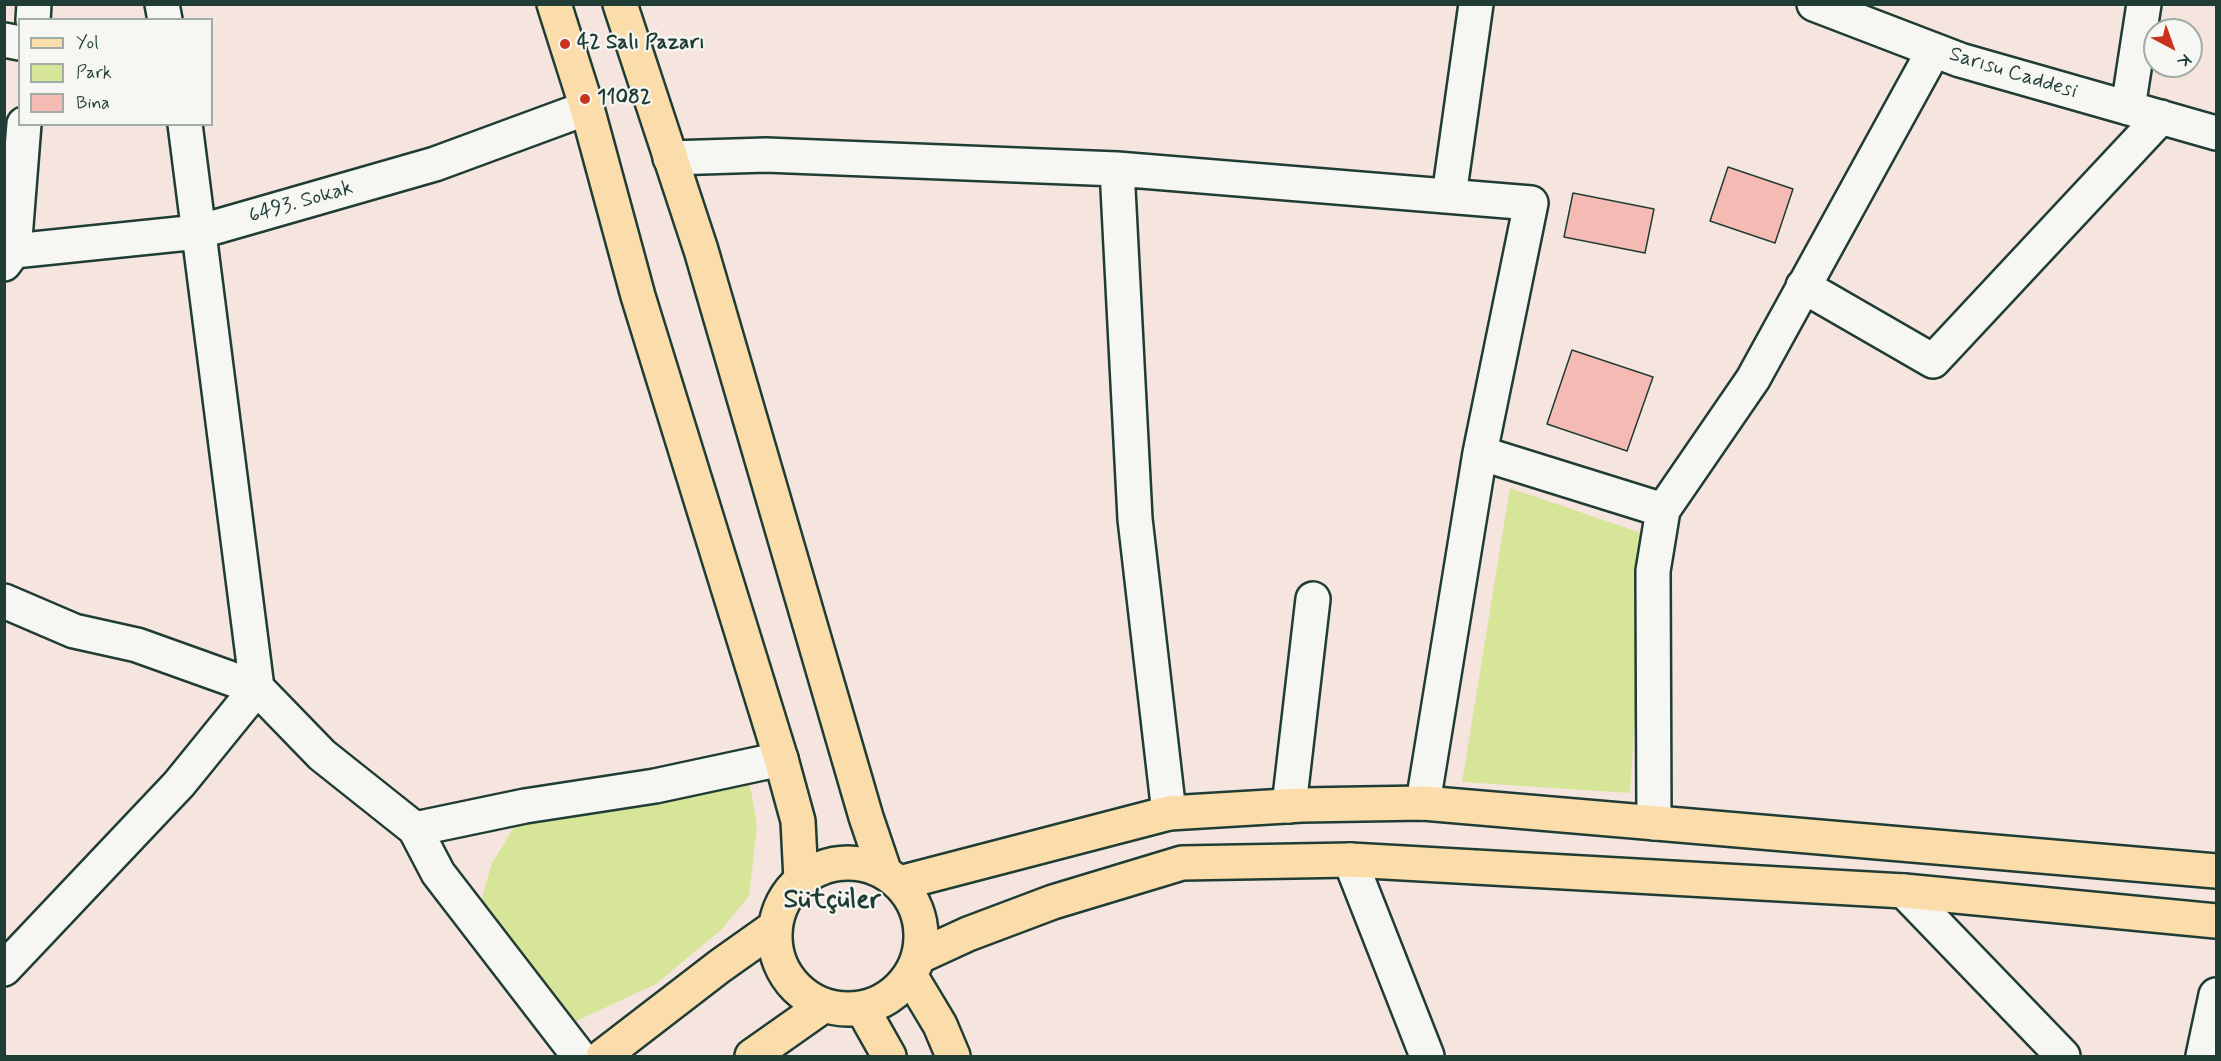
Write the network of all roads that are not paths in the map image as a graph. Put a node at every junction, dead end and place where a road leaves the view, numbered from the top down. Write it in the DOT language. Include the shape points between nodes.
graph roads {
  1 [pos="554,4"];
  2 [pos="620,4"];
  3 [pos="1476,4"];
  4 [pos="1814,4"];
  5 [pos="2144,4"];
  6 [pos="1934,50"];
  7 [pos="587,108"];
  8 [pos="2128,108"];
  9 [pos="2161,117"];
  10 [pos="24,126"];
  11 [pos="185,126"];
  12 [pos="2217,133"];
  13 [pos="670,158"];
  14 [pos="1117,168"];
  15 [pos="1449,196"];
  16 [pos="198,232"];
  17 [pos="8,255"];
  18 [pos="1803,286"];
  19 [pos="1480,453"];
  20 [pos="1663,510"];
  21 [pos="1313,599"];
  22 [pos="4,601"];
  23 [pos="257,688"];
  24 [pos="781,759"];
  25 [pos="1423,803"];
  26 [pos="1289,806"];
  27 [pos="1169,813"];
  28 [pos="1654,824"];
  29 [pos="415,829"];
  30 [pos="1350,860"];
  31 [pos="2217,871"];
  32 [pos="892,878"];
  33 [pos="801,880"];
  34 [pos="1904,891"];
  35 [pos="2217,921"];
  36 [pos="775,927"];
  37 [pos="914,966"];
  38 [pos="4,969"];
  39 [pos="2217,995"];
  40 [pos="823,1006"];
  41 [pos="862,1008"];
  42 [pos="579,1056"];
  43 [pos="603,1056"];
  44 [pos="752,1056"];
  45 [pos="889,1056"];
  46 [pos="953,1056"];
  47 [pos="1427,1056"];
  48 [pos="2063,1056"];
  49 [pos="2203,1056"];
  1 -- 7 [label="main road"];
  2 -- 13 [label="main road"];
  3 -- 15 [label="street"];
  4 -- 6 [label="street, Sarısu Caddesi"];
  5 -- 8 [label="street"];
  6 -- 8 [label="street, Sarısu Caddesi"];
  6 -- 18 [label="street"];
  7 -- 16 [label="street, 6493. Sokak" via="435,164"];
  7 -- 24 [label="main road" via="638,296"];
  8 -- 9 [label="street, Sarısu Caddesi"];
  9 -- 12 [label="street, Sarısu Caddesi"];
  9 -- 18 [label="street" via="1933,361"];
  10 -- 17 [label="street"];
  11 -- 16 [label="street"];
  13 -- 14 [label="street" via="766,155"];
  13 -- 32 [label="main road" via="701,250 866,817"];
  14 -- 15 [label="street"];
  14 -- 27 [label="street" via="1136,519"];
  15 -- 19 [label="street" via="1531,203"];
  16 -- 17 [label="street, 6493. Sokak"];
  16 -- 23 [label="street"];
  18 -- 20 [label="street" via="1753,379"];
  19 -- 20 [label="street"];
  19 -- 25 [label="street"];
  20 -- 28 [label="street" via="1653,571"];
  21 -- 26 [label="street"];
  22 -- 23 [label="street" via="74,631 137,645"];
  23 -- 29 [label="street" via="322,755"];
  23 -- 38 [label="street" via="179,784"];
  24 -- 29 [label="street"];
  24 -- 33 [label="main road" via="798,821"];
  25 -- 26 [label="main road"];
  25 -- 28 [label="main road"];
  26 -- 27 [label="main road"];
  27 -- 32 [label="main road"];
  28 -- 31 [label="main road"];
  29 -- 42 [label="street" via="438,873"];
  30 -- 34 [label="main road"];
  30 -- 37 [label="main road" via="1182,862 1053,902 968,934"];
  30 -- 47 [label="street"];
  32 -- 33 [label="main road" via="869,866 833,864"];
  32 -- 37 [label="main road" via="911,899 919,918 922,937"];
  33 -- 36 [label="main road" via="780,908"];
  34 -- 35 [label="main road"];
  34 -- 48 [label="street"];
  36 -- 40 [label="main road" via="775,947 786,974 806,996"];
  36 -- 43 [label="main road"];
  37 -- 41 [label="main road" via="898,990"];
  37 -- 46 [label="main road"];
  39 -- 49 [label="street"];
  40 -- 41 [label="main road"];
  40 -- 44 [label="main road"];
  41 -- 45 [label="main road"];
}
